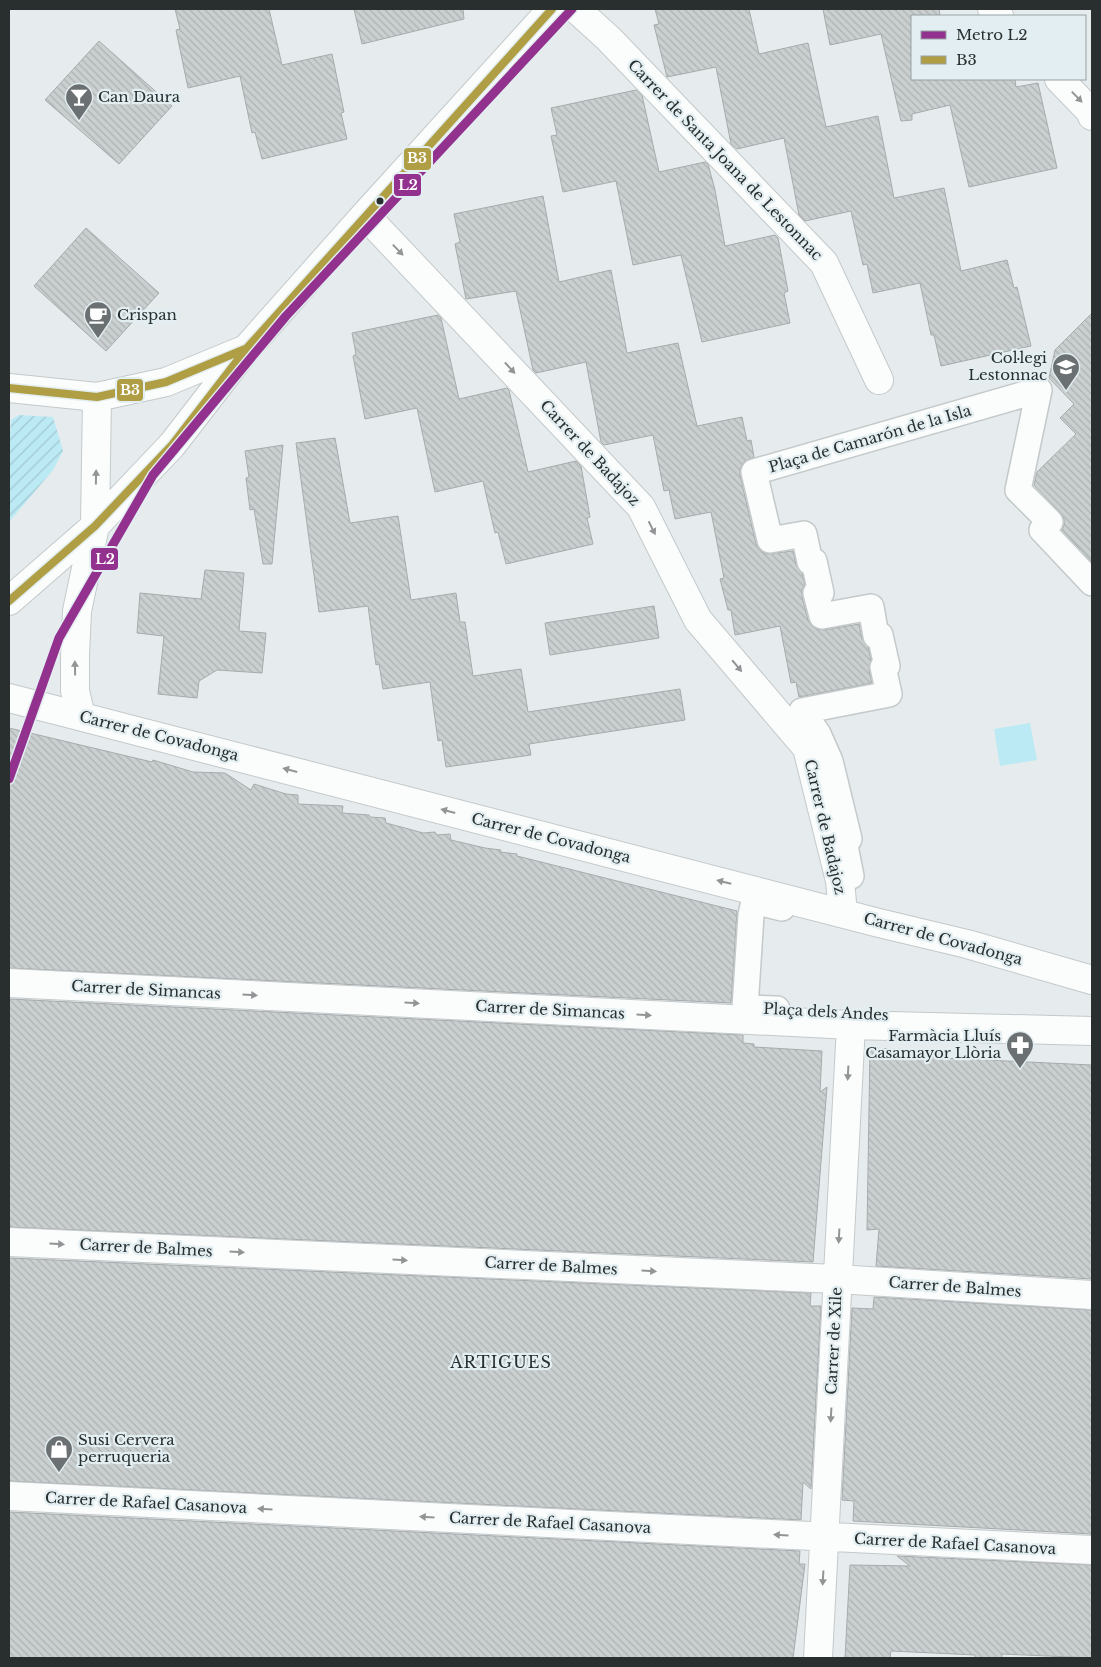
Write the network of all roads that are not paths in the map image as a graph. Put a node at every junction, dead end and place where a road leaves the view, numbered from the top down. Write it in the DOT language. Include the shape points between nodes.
graph roads {
  1 [pos="552,9"];
  2 [pos="576,9"];
  3 [pos="1060,80"];
  4 [pos="1092,116"];
  5 [pos="365,215"];
  6 [pos="247,348"];
  7 [pos="879,380"];
  8 [pos="9,388"];
  9 [pos="97,397"];
  10 [pos="95,526"];
  11 [pos="1092,583"];
  12 [pos="9,601"];
  13 [pos="9,698"];
  14 [pos="80,716"];
  15 [pos="843,913"];
  16 [pos="1092,966"];
  17 [pos="1092,980"];
  18 [pos="9,983"];
  19 [pos="1092,987"];
  20 [pos="851,1025"];
  21 [pos="1092,1027"];
  22 [pos="1092,1031"];
  23 [pos="9,1242"];
  24 [pos="837,1279"];
  25 [pos="1092,1295"];
  26 [pos="9,1496"];
  27 [pos="824,1537"];
  28 [pos="1092,1550"];
  29 [pos="818,1658"];
  1 -- 5 [label="street"];
  2 -- 7 [label="street, Carrer de Santa Joana de Lestonnac" via="609,39 824,262"];
  3 -- 4 [label="street, one-way"];
  5 -- 6 [label="street"];
  5 -- 15 [label="street, Carrer de Badajoz, one-way" via="641,507 698,620 807,748 840,881"];
  6 -- 9 [label="street" via="166,382"];
  6 -- 10 [label="street" via="172,445"];
  8 -- 9 [label="street"];
  10 -- 9 [label="street, one-way"];
  10 -- 12 [label="street"];
  14 -- 10 [label="street, one-way" via="75,692 77,611"];
  11 -- 16 [label="street, Plaça de Camarón de la Isla" via="1042,530 1050,522 1018,490 1039,390 754,472 770,540 804,534 821,592 816,594 822,616 871,607 876,636 880,635 888,694 802,711 818,734 830,761 849,839 844,841 857,907"];
  13 -- 14 [label="street, Carrer de Covadonga"];
  15 -- 14 [label="street, Carrer de Covadonga, one-way"];
  15 -- 17 [label="street, Carrer de Covadonga"];
  18 -- 20 [label="street, Carrer de Simancas, one-way"];
  19 -- 21 [label="street, Plaça dels Andes" via="754,901 745,1008"];
  20 -- 22 [label="street, Carrer de Simancas"];
  20 -- 24 [label="street, Carrer de Xile, one-way"];
  23 -- 24 [label="street, Carrer de Balmes, one-way"];
  24 -- 25 [label="street, Carrer de Balmes"];
  24 -- 27 [label="street, Carrer de Xile, one-way"];
  27 -- 26 [label="street, Carrer de Rafael Casanova, one-way"];
  27 -- 28 [label="street, Carrer de Rafael Casanova"];
  27 -- 29 [label="street, Carrer de Xile, one-way"];
}
